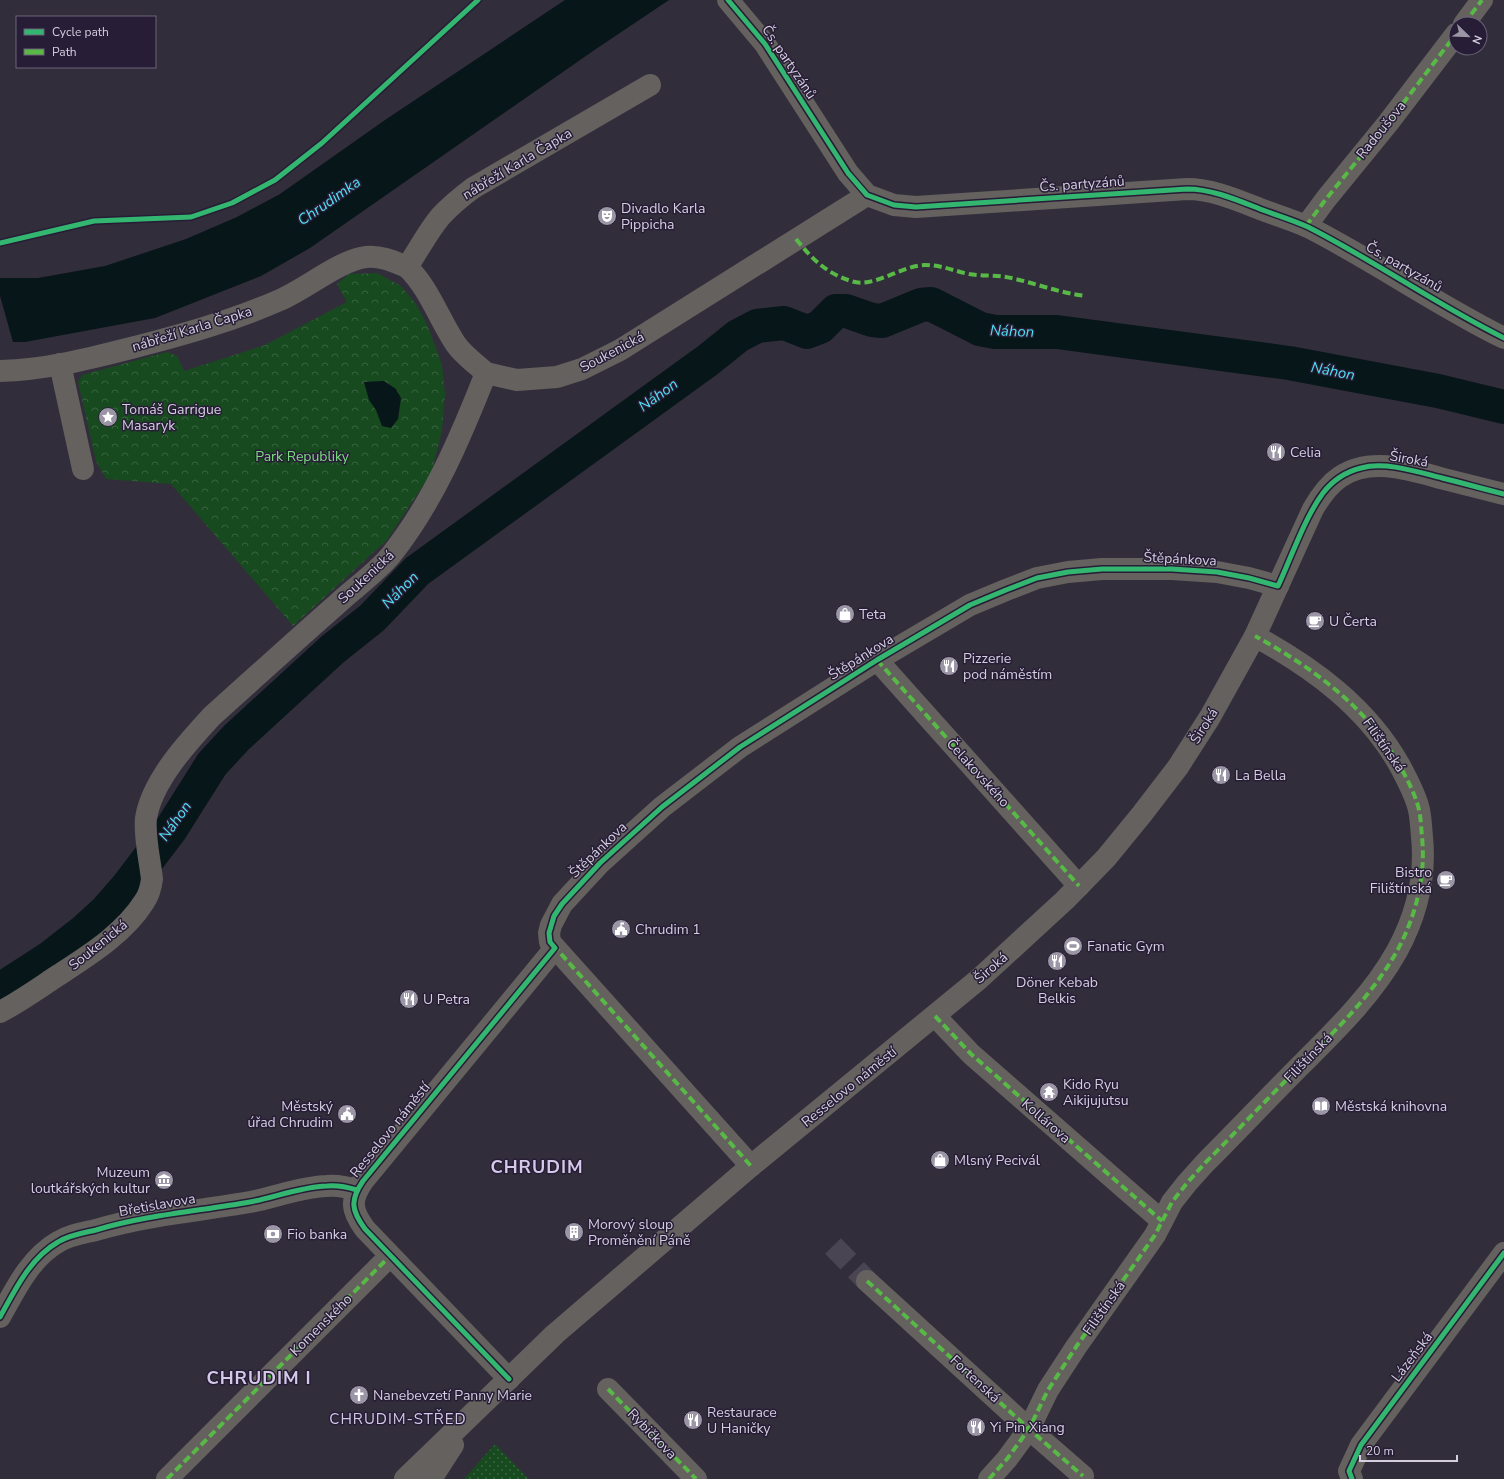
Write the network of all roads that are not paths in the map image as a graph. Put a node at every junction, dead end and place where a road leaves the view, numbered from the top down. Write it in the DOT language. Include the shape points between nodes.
graph roads {
  1 [pos="728,0"];
  2 [pos="1482,0"];
  3 [pos="1470,16"];
  4 [pos="1448,44"];
  5 [pos="650,85"];
  6 [pos="867,195"];
  7 [pos="1306,226"];
  8 [pos="407,267"];
  9 [pos="1504,338"];
  10 [pos="60,364"];
  11 [pos="0,371"];
  12 [pos="486,373"];
  13 [pos="84,469"];
  14 [pos="1504,494"];
  15 [pos="1278,586"];
  16 [pos="1255,636"];
  17 [pos="877,660"];
  18 [pos="1079,886"];
  19 [pos="555,948"];
  20 [pos="0,1012"];
  21 [pos="941,1012"];
  22 [pos="751,1166"];
  23 [pos="356,1190"];
  24 [pos="1162,1221"];
  25 [pos="1504,1253"];
  26 [pos="390,1256"];
  27 [pos="868,1281"];
  28 [pos="0,1317"];
  29 [pos="509,1379"];
  30 [pos="608,1389"];
  31 [pos="476,1410"];
  32 [pos="1029,1429"];
  33 [pos="1082,1476"];
  34 [pos="167,1479"];
  35 [pos="405,1479"];
  36 [pos="431,1479"];
  37 [pos="696,1479"];
  38 [pos="989,1479"];
  39 [pos="1352,1479"];
  1 -- 6 [label="street, Čs. partyzánů" via="765,44 848,173"];
  2 -- 3 [label="street"];
  4 -- 7 [label="street, Radoušova"];
  5 -- 8 [label="street, nábřeží Karla Čapka" via="473,188 441,216"];
  6 -- 7 [label="street, Čs. partyzánů" via="894,206 916,207 1193,189 1225,195"];
  6 -- 12 [label="street, Soukenická" via="620,350 582,369 557,377 517,380"];
  7 -- 9 [label="street, Čs. partyzánů"];
  8 -- 10 [label="street, nábřeží Karla Čapka" via="367,256 347,263 281,300 211,326"];
  8 -- 12 [label="street, nábřeží Karla Čapka" via="428,293 456,345"];
  10 -- 11 [label="street, nábřeží Karla Čapka"];
  10 -- 13 [label="street"];
  12 -- 20 [label="street, Soukenická" via="444,471 409,532 390,556 212,716 177,756 153,794 148,812 146,829 152,879 144,902 108,941"];
  14 -- 15 [label="street, Široká" via="1389,466 1362,467 1345,474 1332,483 1323,494 1313,509"];
  15 -- 16 [label="street, Široká"];
  15 -- 17 [label="street, Štěpánkova" via="1217,572 1172,569 1102,569 1068,572 1031,581 970,606"];
  16 -- 18 [label="street, Široká" via="1210,717 1178,767 1106,858"];
  16 -- 24 [label="street, Filištínská" via="1283,651 1321,678 1358,710 1379,733 1408,780 1418,807 1423,850 1422,878 1408,928 1397,952 1382,974 1332,1034 1187,1183 1172,1202"];
  17 -- 18 [label="street, Čelakovského"];
  17 -- 19 [label="street, Štěpánkova" via="740,747 662,807 600,863 562,904 554,916 549,933 550,942"];
  18 -- 21 [label="street, Široká" via="1023,940"];
  19 -- 22 [label="street"];
  19 -- 23 [label="street, Resselovo náměstí"];
  21 -- 22 [label="street, Resselovo náměstí"];
  21 -- 24 [label="street, Kollárova" via="971,1054"];
  22 -- 29 [label="street, Resselovo náměstí" via="555,1334"];
  23 -- 26 [label="street, Resselovo náměstí" via="353,1207 358,1218"];
  23 -- 28 [label="street, Břetislavova" via="341,1186 310,1188 251,1202 123,1222 59,1241 34,1262"];
  24 -- 32 [label="street, Filištínská" via="1155,1235 1048,1390"];
  25 -- 39 [label="street, Lázeňská" via="1360,1445 1349,1472"];
  26 -- 29 [label="street, Resselovo náměstí"];
  26 -- 34 [label="street, Komenského"];
  27 -- 32 [label="street, Fortenská"];
  29 -- 31 [label="street, Resselovo náměstí"];
  30 -- 37 [label="street, Rybičkova"];
  31 -- 35 [label="street"];
  31 -- 36 [label="street"];
  32 -- 33 [label="street, Fortenská"];
  32 -- 38 [label="street, Filištínská"];
}
